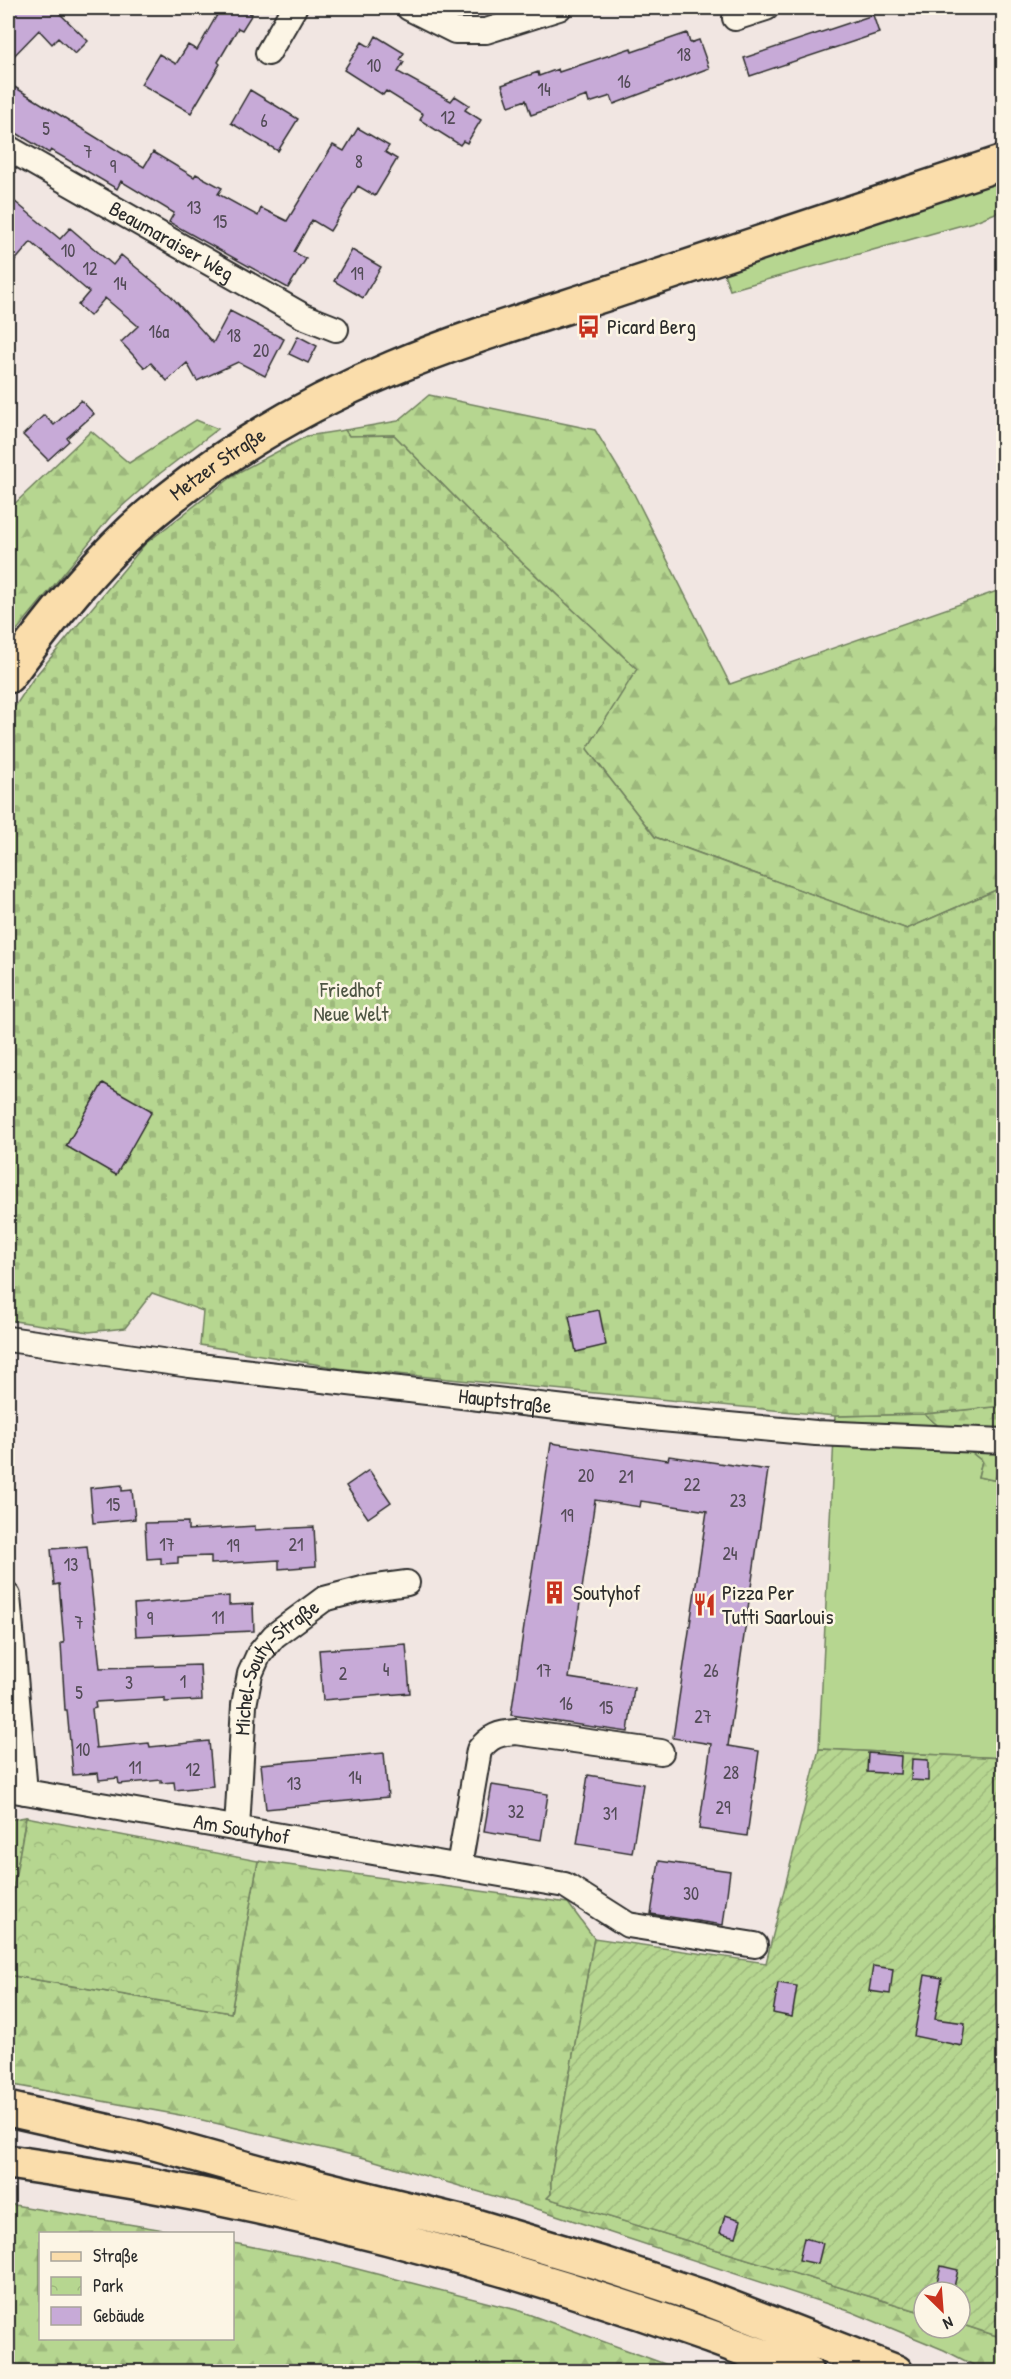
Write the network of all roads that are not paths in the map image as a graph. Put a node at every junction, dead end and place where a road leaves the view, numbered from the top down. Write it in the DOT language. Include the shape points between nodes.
graph roads {
  1 [pos="294,8"];
  2 [pos="409,8"];
  3 [pos="559,8"];
  4 [pos="766,8"];
  5 [pos="736,19"];
  6 [pos="268,53"];
  7 [pos="8,148"];
  8 [pos="1004,162"];
  9 [pos="336,329"];
  10 [pos="8,676"];
  11 [pos="8,1340"];
  12 [pos="1004,1441"];
  13 [pos="407,1583"];
  14 [pos="8,1596"];
  15 [pos="661,1752"];
  16 [pos="16,1790"];
  17 [pos="237,1828"];
  18 [pos="459,1866"];
  19 [pos="755,1945"];
  20 [pos="8,2109"];
  21 [pos="8,2130"];
  22 [pos="8,2162"];
  23 [pos="8,2169"];
  24 [pos="266,2174"];
  25 [pos="121,2180"];
  26 [pos="806,2372"];
  27 [pos="896,2372"];
  1 -- 6 [label="street"];
  2 -- 3 [label="street" via="455,31 486,31"];
  4 -- 5 [label="street"];
  7 -- 9 [label="street, Beaumaraiser Weg" via="303,316"];
  8 -- 10 [label="main road, Metzer Straße" via="487,333 394,367 321,400 222,460 166,501 96,566"];
  11 -- 12 [label="street, Hauptstraße" via="662,1419 816,1433"];
  13 -- 17 [label="street, Michel-Souty-Straße" via="324,1599 274,1636 259,1654 244,1705"];
  14 -- 16 [label="street, Am Soutyhof"];
  15 -- 18 [label="street" via="516,1732 501,1732 488,1738 479,1750"];
  16 -- 17 [label="street, Am Soutyhof"];
  17 -- 18 [label="street, Am Soutyhof"];
  18 -- 19 [label="street, Am Soutyhof" via="564,1885 628,1925"];
  20 -- 24 [label="main road" via="137,2138"];
  21 -- 24 [label="main road"];
  22 -- 25 [label="main road"];
  23 -- 25 [label="main road"];
  24 -- 27 [label="main road" via="472,2225 603,2264 703,2297"];
  25 -- 26 [label="main road" via="256,2206 465,2257 597,2296"];
}
